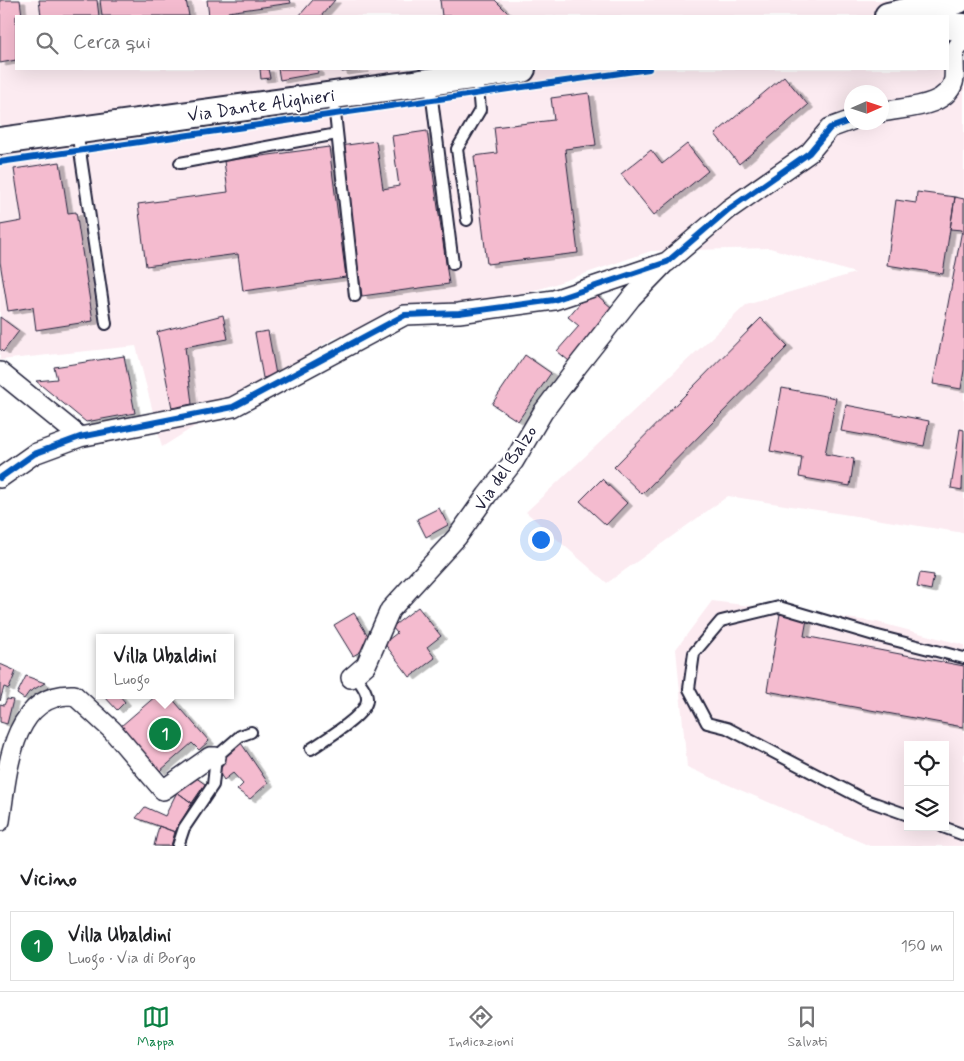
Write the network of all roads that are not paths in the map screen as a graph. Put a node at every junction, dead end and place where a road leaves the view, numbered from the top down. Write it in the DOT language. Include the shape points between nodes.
graph roads {
  1 [pos="958,0"];
  2 [pos="892,15"];
  3 [pos="949,26"];
  4 [pos="964,27"];
  5 [pos="964,39"];
  6 [pos="952,57"];
  7 [pos="514,70"];
  8 [pos="476,75"];
  9 [pos="430,82"];
  10 [pos="333,95"];
  11 [pos="889,110"];
  12 [pos="844,123"];
  13 [pos="77,131"];
  14 [pos="337,134"];
  15 [pos="0,141"];
  16 [pos="180,163"];
  17 [pos="467,220"];
  18 [pos="667,262"];
  19 [pos="453,264"];
  20 [pos="355,296"];
  21 [pos="106,324"];
  22 [pos="0,372"];
  23 [pos="80,437"];
  24 [pos="0,478"];
  25 [pos="964,658"];
  26 [pos="353,678"];
  27 [pos="251,732"];
  28 [pos="311,749"];
  29 [pos="216,757"];
  30 [pos="904,814"];
  31 [pos="0,818"];
  32 [pos="949,829"];
  33 [pos="964,835"];
  34 [pos="178,846"];
  1 -- 2 [label="main road"];
  3 -- 4 [label="main road"];
  5 -- 6 [label="street"];
  6 -- 11 [label="street" via="953,84 948,92 938,99"];
  7 -- 8 [label="main road, Via Dante Alighieri"];
  8 -- 9 [label="main road, Via Dante Alighieri"];
  8 -- 17 [label="lane" via="480,110 457,149"];
  9 -- 10 [label="main road, Via Dante Alighieri"];
  9 -- 19 [label="lane"];
  10 -- 13 [label="main road, Via Dante Alighieri"];
  10 -- 14 [label="lane"];
  12 -- 18 [label="street, Via del Balzo" via="830,128 809,153 729,209"];
  13 -- 15 [label="main road, Via Dante Alighieri"];
  13 -- 21 [label="lane"];
  14 -- 16 [label="lane"];
  14 -- 20 [label="lane"];
  18 -- 23 [label="street" via="554,300 459,313 405,315 232,407"];
  18 -- 26 [label="street, Via del Balzo" via="631,298 542,412 514,461 457,537 390,610 366,666"];
  22 -- 23 [label="street"];
  23 -- 24 [label="street" via="34,454"];
  25 -- 30 [label="lane" via="779,607 721,621 694,653 689,689 707,723 727,728 863,799"];
  26 -- 28 [label="lane" via="367,694 366,704 356,716"];
  27 -- 29 [label="lane" via="240,736"];
  29 -- 31 [label="street" via="210,757 163,790 112,730 74,695 52,697 37,705 25,718 14,746"];
  29 -- 34 [label="lane" via="213,785 184,828"];
  32 -- 33 [label="lane"];
}
